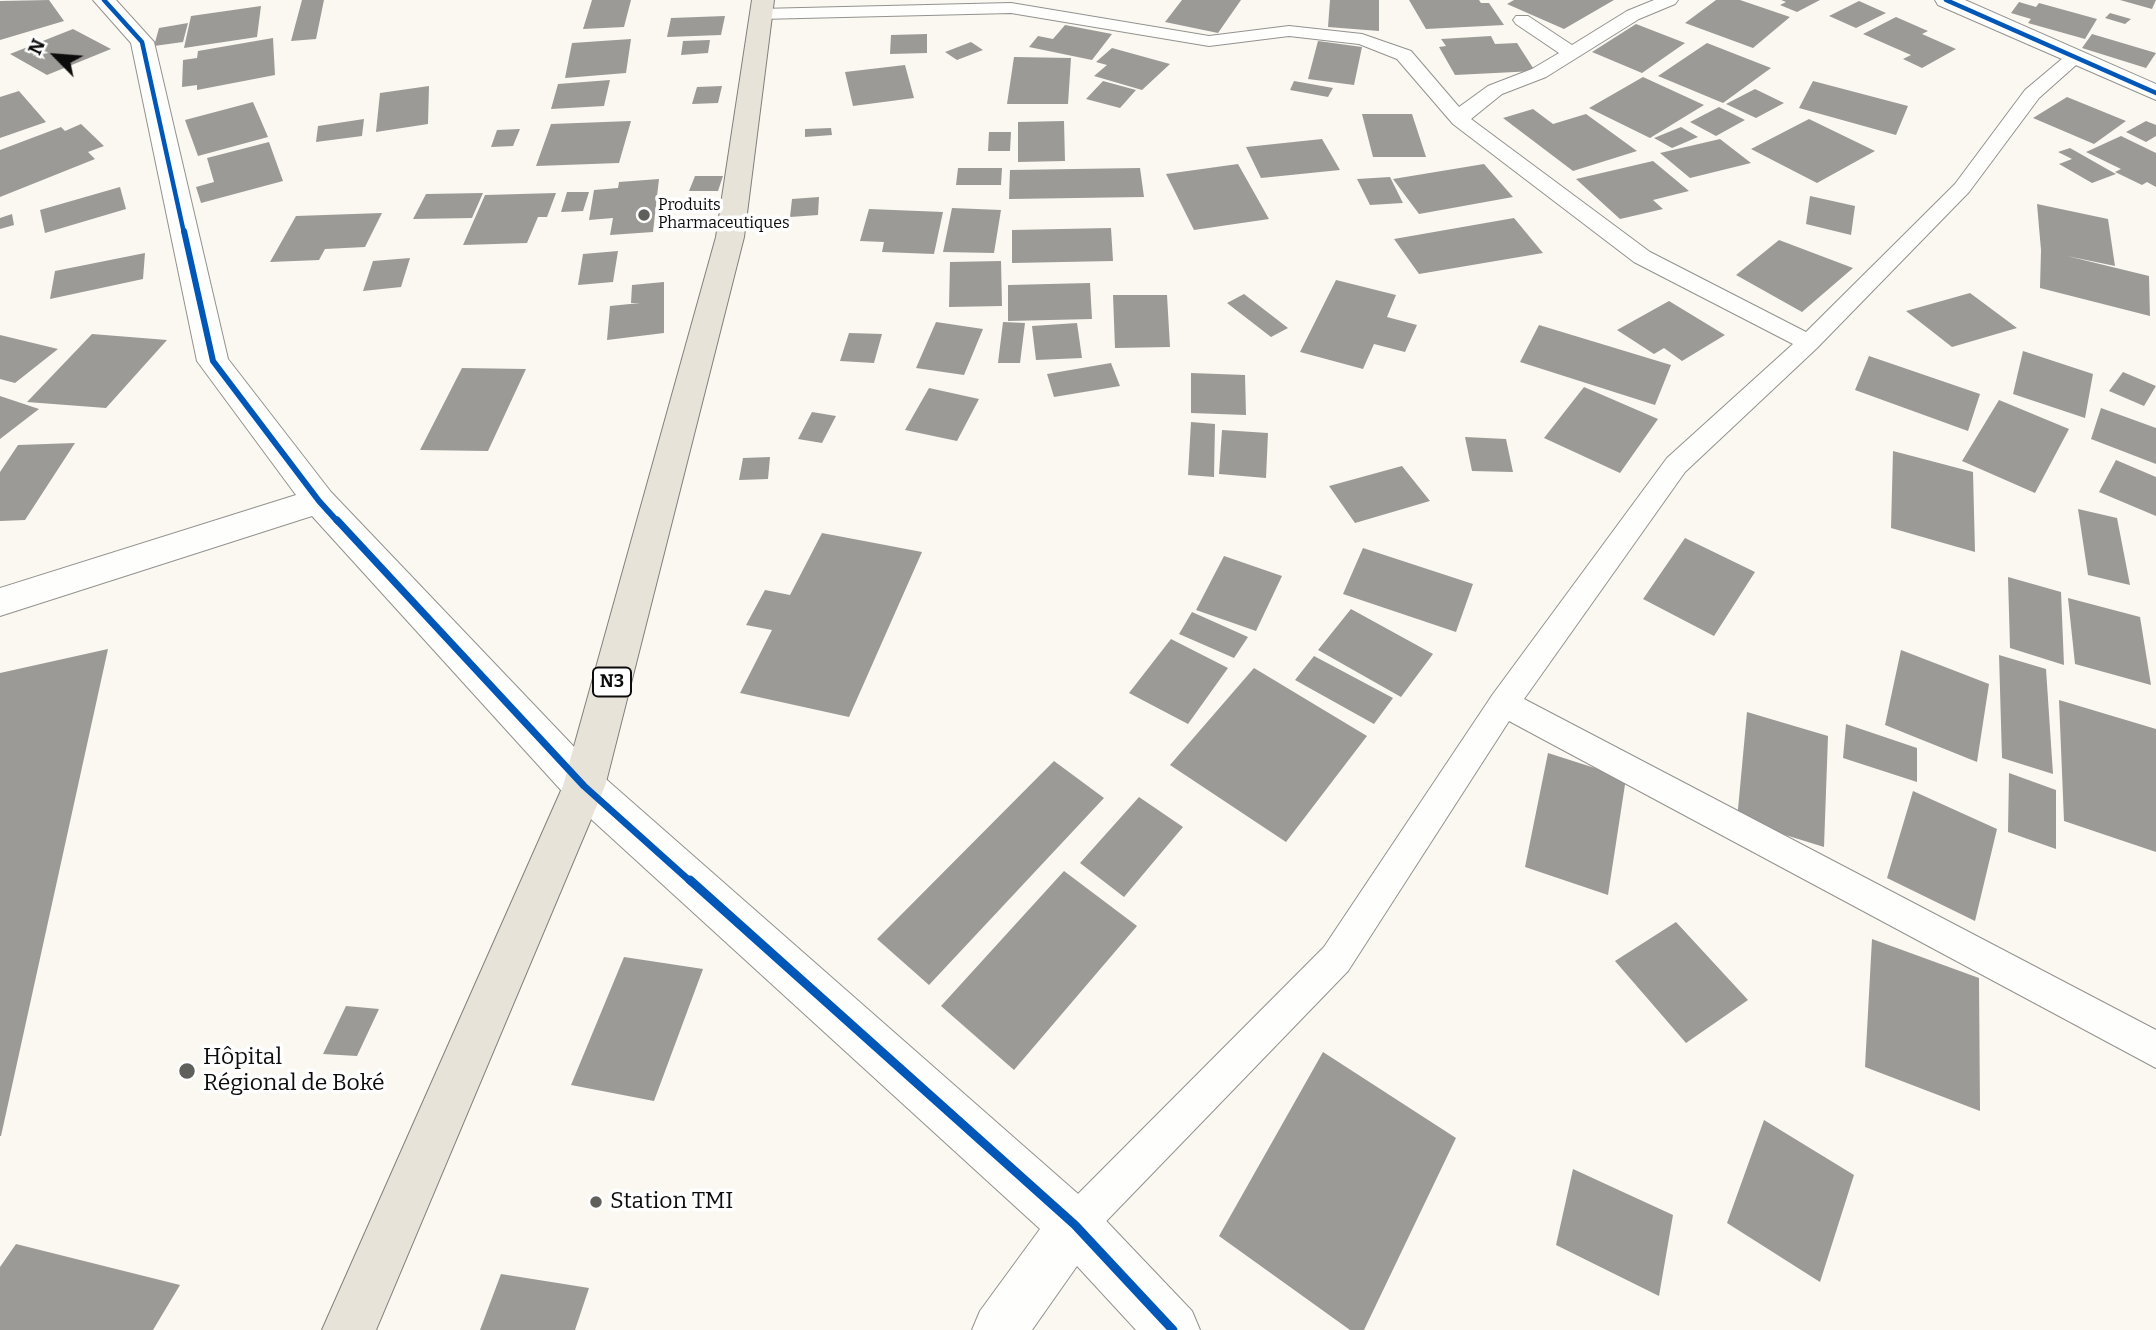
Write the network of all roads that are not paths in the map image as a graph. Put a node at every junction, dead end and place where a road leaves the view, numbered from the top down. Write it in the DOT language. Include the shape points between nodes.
graph roads {
  1 [pos="104,0"];
  2 [pos="1670,0"];
  3 [pos="1953,2"];
  4 [pos="762,7"];
  5 [pos="1522,20"];
  6 [pos="1572,53"];
  7 [pos="2076,57"];
  8 [pos="2156,93"];
  9 [pos="1460,120"];
  10 [pos="1809,343"];
  11 [pos="319,500"];
  12 [pos="3,599"];
  13 [pos="1504,703"];
  14 [pos="584,786"];
  15 [pos="2156,1050"];
  16 [pos="1075,1225"];
  17 [pos="349,1330"];
  18 [pos="999,1330"];
  19 [pos="1174,1330"];
  1 -- 11 [label="street" via="142,42 213,361"];
  2 -- 6 [label="lane" via="1633,15"];
  3 -- 7 [label="street"];
  4 -- 9 [label="lane" via="1011,8 1209,40 1289,31 1362,39 1404,55"];
  4 -- 14 [label="highway, N3" via="730,237"];
  5 -- 6 [label="lane"];
  6 -- 9 [label="lane" via="1539,73 1495,90"];
  7 -- 8 [label="street"];
  7 -- 10 [label="lane" via="2032,94 1962,188"];
  9 -- 10 [label="lane" via="1642,257"];
  10 -- 13 [label="lane" via="1676,465"];
  11 -- 12 [label="street"];
  11 -- 14 [label="street"];
  13 -- 15 [label="lane"];
  13 -- 16 [label="lane" via="1336,959"];
  14 -- 16 [label="street"];
  14 -- 17 [label="highway, N3"];
  16 -- 18 [label="street"];
  16 -- 19 [label="street"];
}
